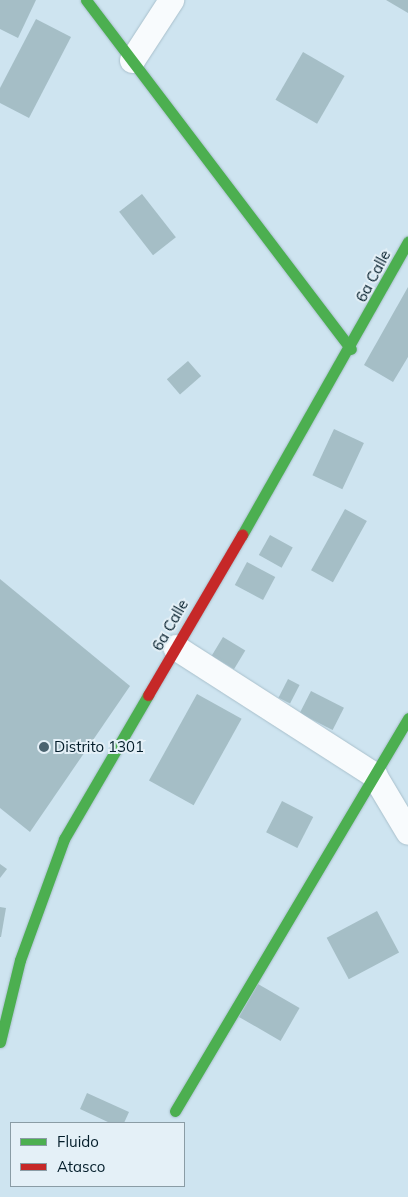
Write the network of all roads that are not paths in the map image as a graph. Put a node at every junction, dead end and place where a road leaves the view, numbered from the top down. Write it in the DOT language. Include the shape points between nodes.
graph roads {
  1 [pos="86,0"];
  2 [pos="171,0"];
  3 [pos="132,60"];
  4 [pos="408,242"];
  5 [pos="351,349"];
  6 [pos="175,647"];
  7 [pos="408,718"];
  8 [pos="374,774"];
  9 [pos="408,832"];
  10 [pos="0,1042"];
  11 [pos="175,1111"];
  1 -- 3 [label="street"];
  2 -- 3 [label="street"];
  3 -- 5 [label="street"];
  4 -- 5 [label="street, 6a Calle"];
  5 -- 6 [label="street, 6a Calle"];
  6 -- 8 [label="street"];
  6 -- 10 [label="street, 6a Calle" via="64,839 20,960"];
  7 -- 8 [label="street"];
  8 -- 9 [label="street"];
  8 -- 11 [label="street"];
}
